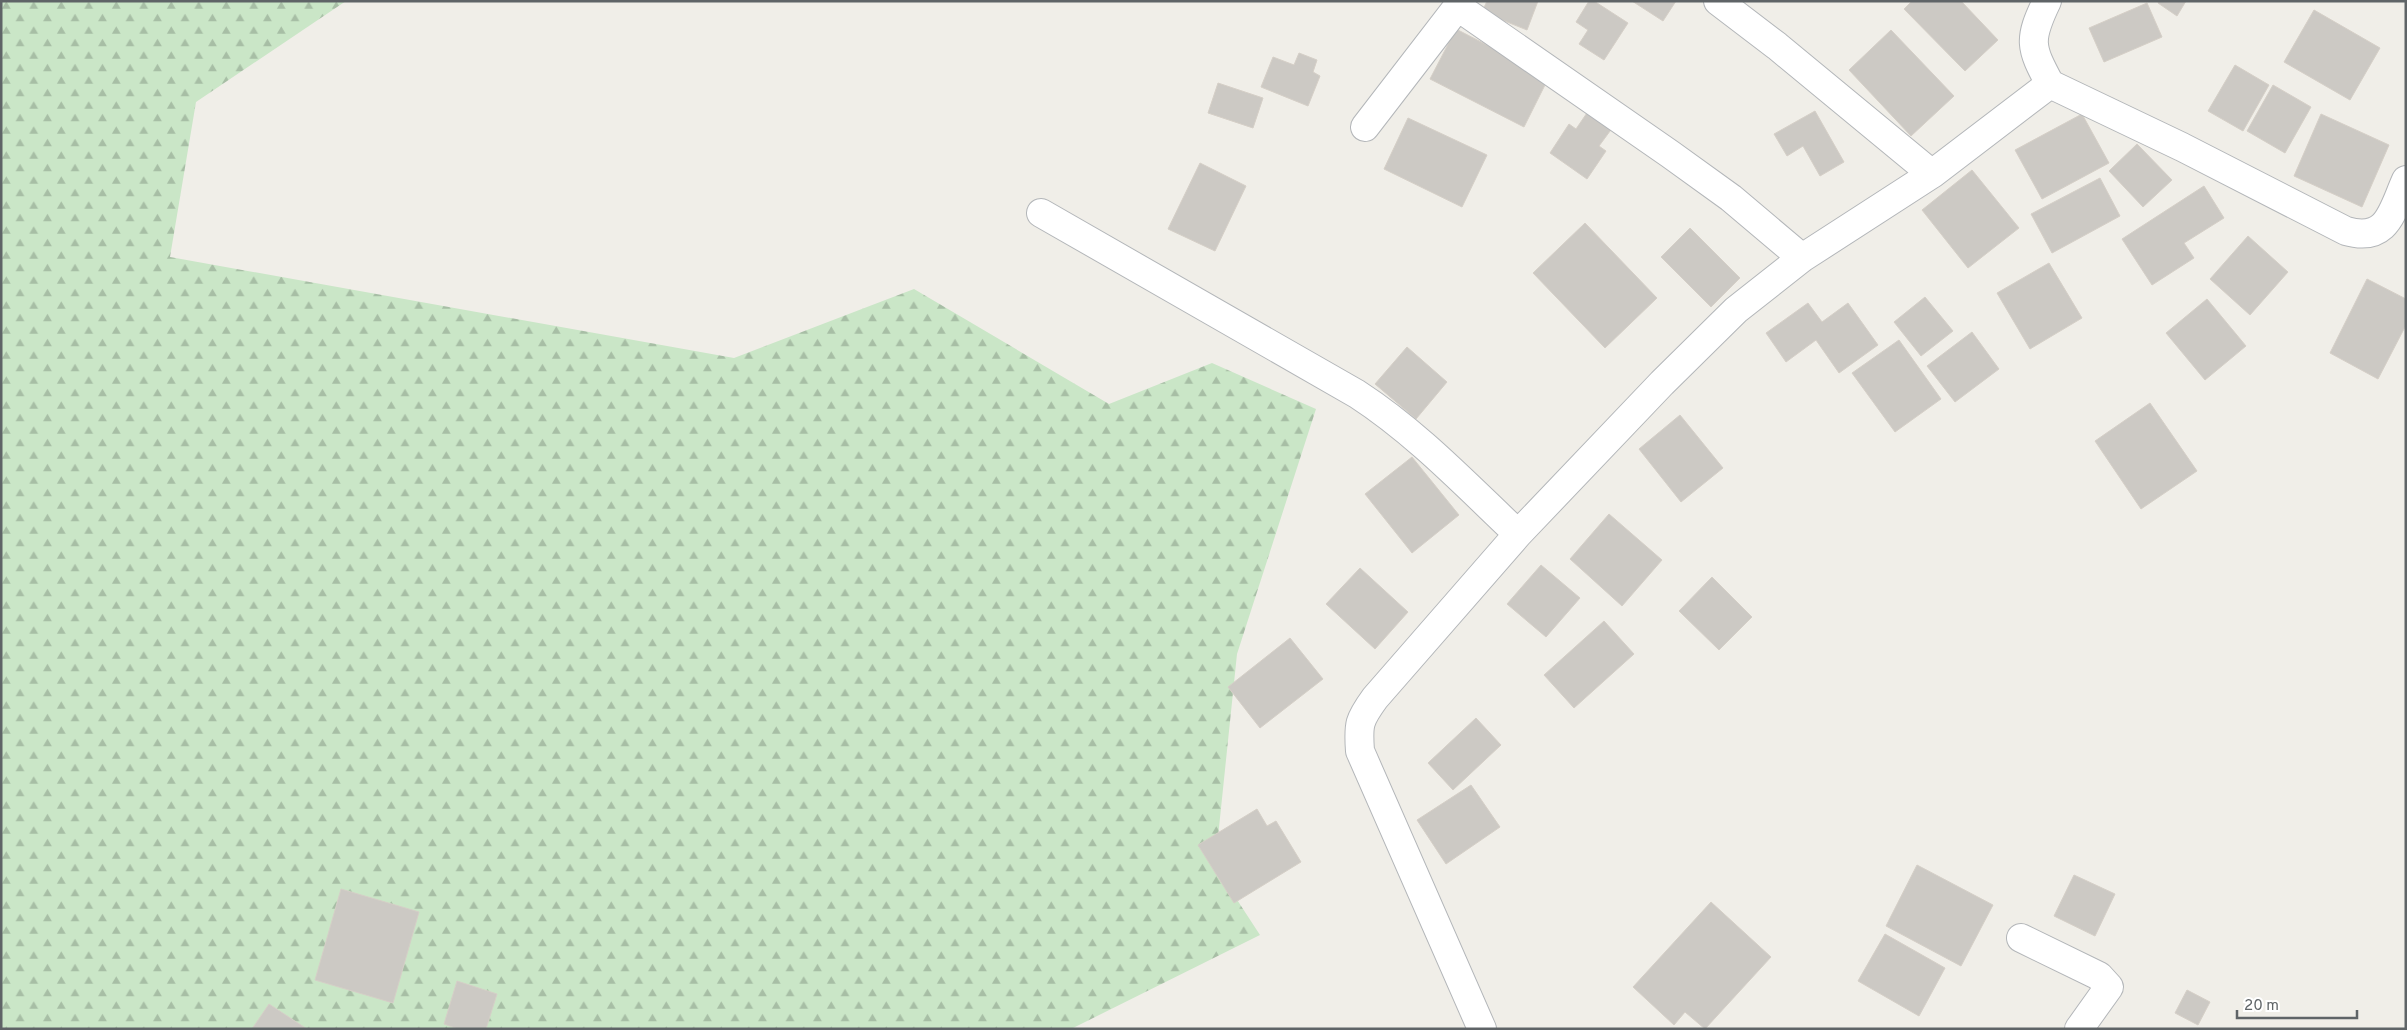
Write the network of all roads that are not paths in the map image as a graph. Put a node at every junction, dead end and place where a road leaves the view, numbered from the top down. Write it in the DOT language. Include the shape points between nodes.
graph roads {
  1 [pos="1718,1"];
  2 [pos="2048,1"];
  3 [pos="1460,4"];
  4 [pos="2050,84"];
  5 [pos="1366,127"];
  6 [pos="1932,174"];
  7 [pos="2406,180"];
  8 [pos="1041,213"];
  9 [pos="1802,258"];
  10 [pos="1518,534"];
  11 [pos="2020,938"];
  12 [pos="1482,1029"];
  13 [pos="2079,1029"];
  1 -- 6 [label="street"];
  2 -- 4 [label="street" via="2034,28 2035,56"];
  3 -- 5 [label="street"];
  3 -- 9 [label="street" via="1731,198"];
  4 -- 6 [label="street"];
  4 -- 7 [label="street" via="2356,234 2378,231 2388,221"];
  6 -- 9 [label="street"];
  8 -- 10 [label="street" via="1388,414"];
  9 -- 10 [label="street" via="1736,310"];
  10 -- 12 [label="street" via="1375,698 1358,727 1360,751"];
  11 -- 13 [label="street" via="2099,976 2109,987"];
}
